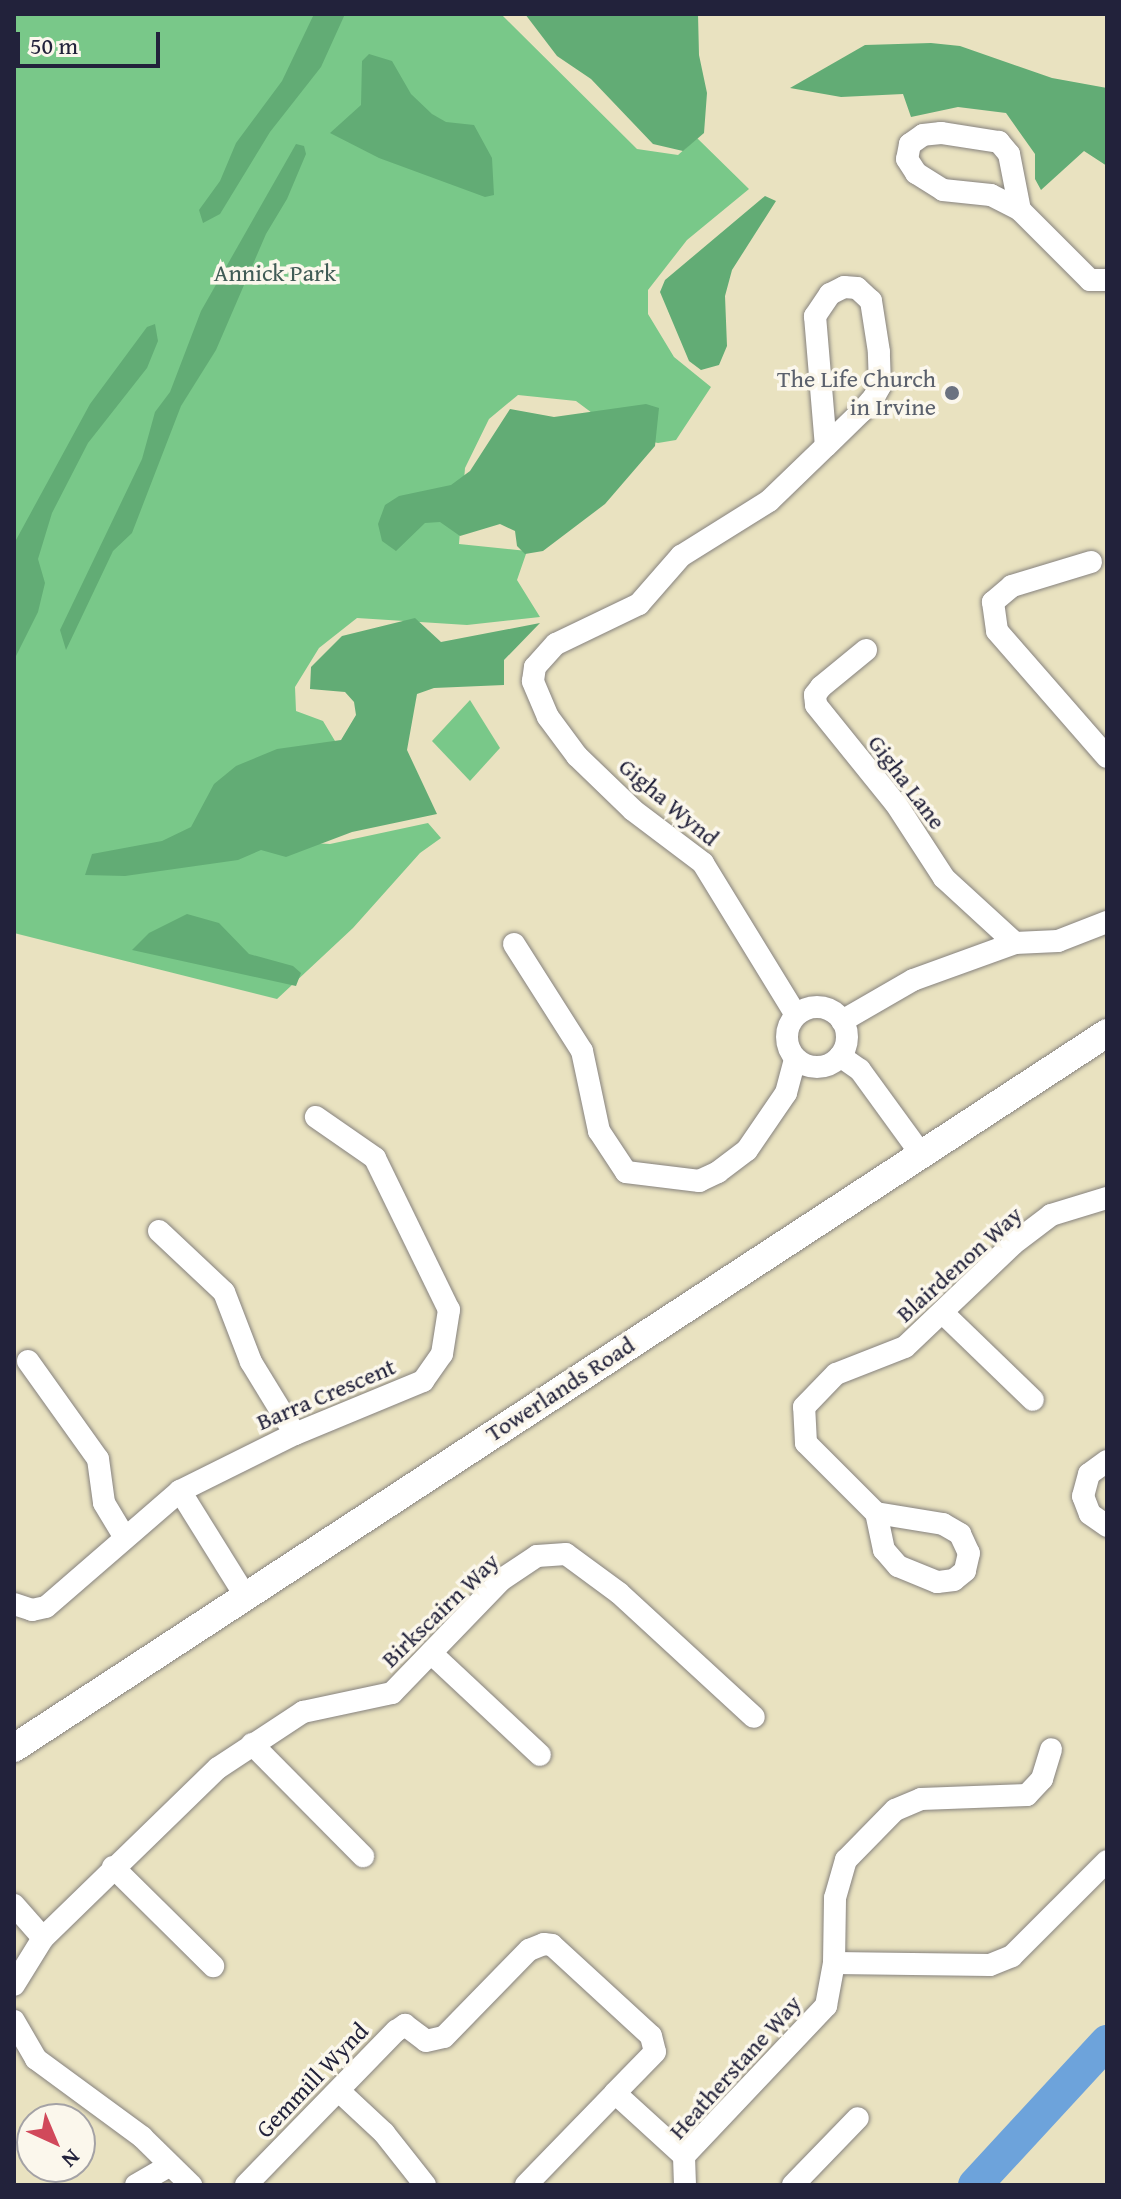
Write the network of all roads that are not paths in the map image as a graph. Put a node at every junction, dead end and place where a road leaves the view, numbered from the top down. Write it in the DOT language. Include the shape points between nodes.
graph roads {
  1 [pos="1020,210"];
  2 [pos="1107,280"];
  3 [pos="826,446"];
  4 [pos="1091,562"];
  5 [pos="866,650"];
  6 [pos="1107,757"];
  7 [pos="1107,922"];
  8 [pos="1015,943"];
  9 [pos="514,944"];
  10 [pos="796,1015"];
  11 [pos="842,1021"];
  12 [pos="1107,1033"];
  13 [pos="840,1056"];
  14 [pos="795,1059"];
  15 [pos="316,1117"];
  16 [pos="921,1154"];
  17 [pos="1104,1204"];
  18 [pos="159,1231"];
  19 [pos="945,1315"];
  20 [pos="28,1361"];
  21 [pos="1033,1400"];
  22 [pos="295,1434"];
  23 [pos="1107,1461"];
  24 [pos="180,1491"];
  25 [pos="876,1513"];
  26 [pos="1107,1526"];
  27 [pos="124,1536"];
  28 [pos="246,1597"];
  29 [pos="14,1604"];
  30 [pos="431,1653"];
  31 [pos="754,1717"];
  32 [pos="252,1744"];
  33 [pos="14,1748"];
  34 [pos="1051,1749"];
  35 [pos="540,1755"];
  36 [pos="363,1856"];
  37 [pos="1107,1861"];
  38 [pos="113,1867"];
  39 [pos="14,1905"];
  40 [pos="43,1938"];
  41 [pos="834,1963"];
  42 [pos="213,1966"];
  43 [pos="14,1985"];
  44 [pos="14,2021"];
  45 [pos="339,2091"];
  46 [pos="615,2093"];
  47 [pos="858,2118"];
  48 [pos="684,2156"];
  49 [pos="169,2166"];
  50 [pos="534,2177"];
  51 [pos="136,2185"];
  52 [pos="191,2185"];
  53 [pos="246,2185"];
  54 [pos="425,2185"];
  55 [pos="685,2185"];
  56 [pos="793,2185"];
  1 -- 1 [label="street" via="991,195 943,190 912,166 907,159 910,144 941,133 999,142 1009,154"];
  1 -- 2 [label="street" via="1090,280"];
  3 -- 3 [label="street" via="880,386 871,301 857,288 830,294 815,316"];
  3 -- 10 [label="street, Gigha Wynd" via="757,510 696,543 639,604 556,644 535,667 533,681 548,717 577,756 633,810 703,863"];
  4 -- 6 [label="street" via="1012,586 993,602 997,631"];
  5 -- 8 [label="street, Gigha Lane" via="821,687 816,705 896,804 944,878"];
  7 -- 8 [label="street" via="1058,941"];
  8 -- 11 [label="street" via="913,980"];
  9 -- 14 [label="street" via="582,1051 599,1131 626,1172 699,1181 718,1172 747,1150 786,1093"];
  10 -- 11 [label="street" via="820,1007"];
  10 -- 14 [label="street" via="786,1036"];
  11 -- 13 [label="street" via="847,1037"];
  12 -- 16 [label="street, Towerlands Road"];
  13 -- 14 [label="street" via="819,1067"];
  13 -- 16 [label="street" via="860,1070"];
  15 -- 22 [label="street, Barra Crescent" via="375,1158 449,1310 442,1354 423,1381"];
  16 -- 28 [label="street, Towerlands Road"];
  17 -- 19 [label="street, Blairdenon Way" via="1051,1215 1013,1244"];
  18 -- 22 [label="street" via="224,1292 251,1362"];
  19 -- 21 [label="street"];
  19 -- 25 [label="street, Blairdenon Way" via="905,1347 836,1374 804,1407 806,1443"];
  20 -- 27 [label="street" via="98,1459 104,1503"];
  22 -- 24 [label="street, Barra Crescent"];
  23 -- 26 [label="street" via="1089,1474 1083,1496 1090,1514"];
  24 -- 27 [label="street, Barra Crescent"];
  24 -- 28 [label="street"];
  27 -- 29 [label="street, Barra Crescent" via="46,1607 32,1610"];
  28 -- 33 [label="street, Towerlands Road"];
  30 -- 31 [label="street, Birkscairn Way" via="501,1580 537,1556 566,1554 619,1593"];
  30 -- 32 [label="street, Birkscairn Way" via="392,1693 303,1712"];
  30 -- 35 [label="street"];
  32 -- 36 [label="street"];
  32 -- 38 [label="street, Birkscairn Way" via="218,1768"];
  34 -- 41 [label="street, Heatherstane Way" via="1042,1779 1027,1795 921,1799 895,1810 846,1860 835,1898"];
  37 -- 41 [label="street" via="1012,1956 990,1965"];
  38 -- 40 [label="street, Birkscairn Way"];
  38 -- 42 [label="street"];
  39 -- 40 [label="street"];
  40 -- 43 [label="street"];
  41 -- 48 [label="street, Heatherstane Way" via="826,2006"];
  44 -- 49 [label="street" via="36,2059 142,2137"];
  45 -- 46 [label="street, Gemmill Wynd" via="405,2025 426,2041 444,2037 529,1950 544,1944 552,1945 651,2036 655,2052"];
  45 -- 53 [label="street, Gemmill Wynd"];
  45 -- 54 [label="street" via="384,2133"];
  46 -- 48 [label="street"];
  46 -- 50 [label="street, Gemmill Wynd"];
  47 -- 56 [label="street"];
  48 -- 55 [label="street, Heatherstane Way"];
  49 -- 51 [label="street"];
  49 -- 52 [label="street"];
}
